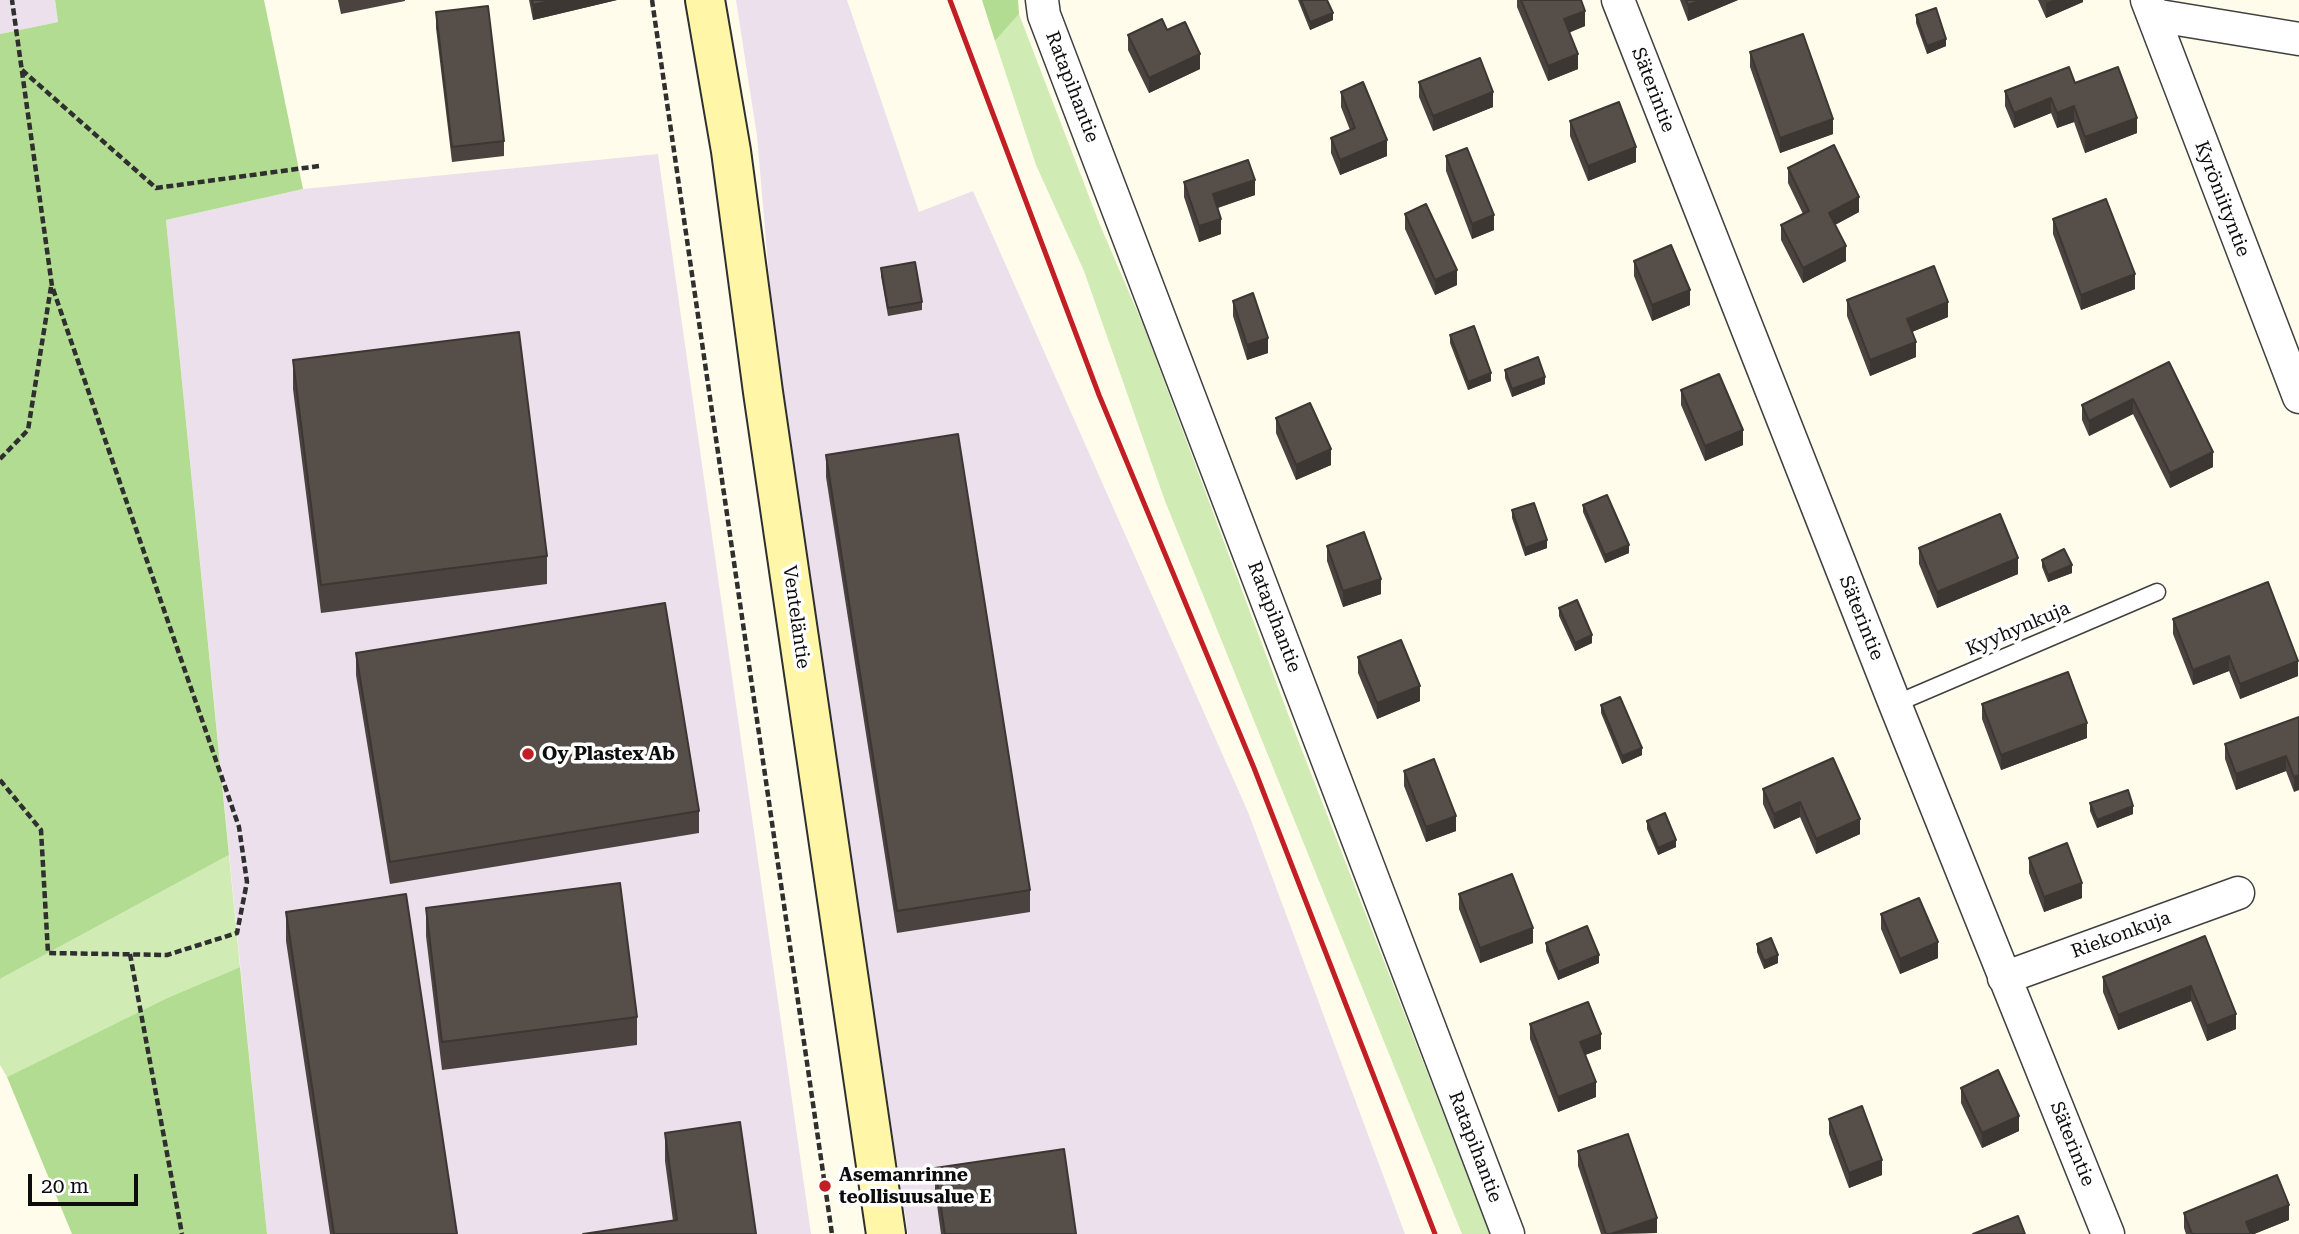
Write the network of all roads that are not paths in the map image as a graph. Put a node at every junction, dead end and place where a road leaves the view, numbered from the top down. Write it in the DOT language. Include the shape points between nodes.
graph roads {
  1 [pos="705,0"];
  2 [pos="1042,0"];
  3 [pos="1618,0"];
  4 [pos="2150,8"];
  5 [pos="2299,39"];
  6 [pos="2299,397"];
  7 [pos="2157,592"];
  8 [pos="1895,704"];
  9 [pos="2238,893"];
  10 [pos="2004,978"];
  11 [pos="886,1234"];
  12 [pos="1508,1234"];
  13 [pos="2108,1234"];
  1 -- 11 [label="street, Venteläntie" via="731,151"];
  2 -- 12 [label="street, Ratapihantie"];
  3 -- 8 [label="street, Säterintie"];
  4 -- 5 [label="street"];
  4 -- 6 [label="street, Kyröniityntie"];
  7 -- 8 [label="lane, Kyyhynkuja"];
  8 -- 10 [label="street, Säterintie"];
  9 -- 10 [label="street, Riekonkuja"];
  10 -- 13 [label="street, Säterintie"];
}
